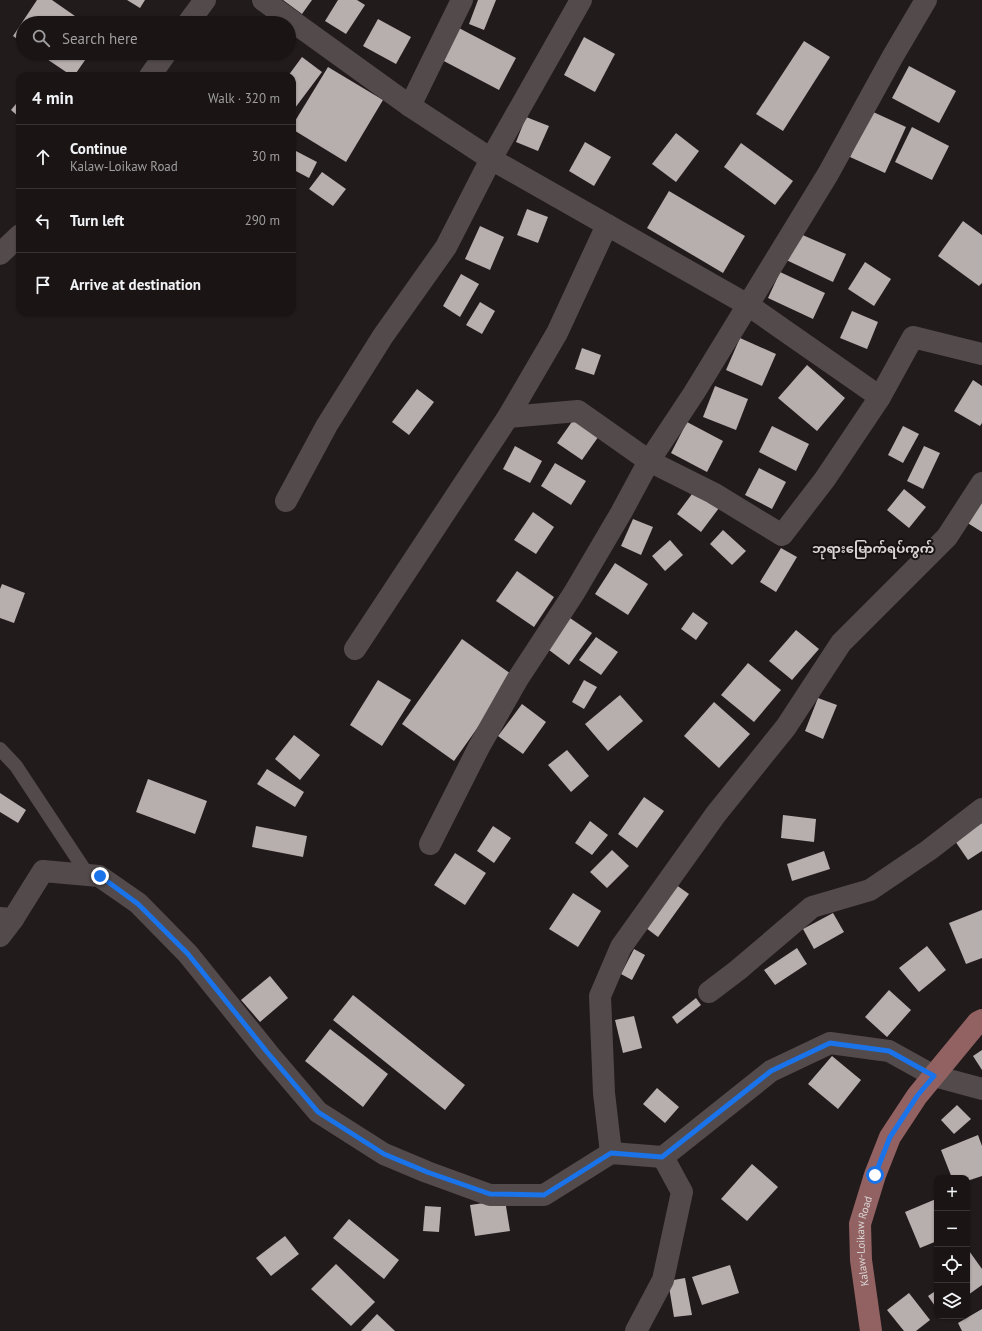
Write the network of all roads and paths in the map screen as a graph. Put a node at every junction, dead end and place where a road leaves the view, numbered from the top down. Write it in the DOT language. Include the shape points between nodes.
graph roads {
  1 [pos="205,0"];
  2 [pos="263,0"];
  3 [pos="462,0"];
  4 [pos="581,0"];
  5 [pos="926,0"];
  6 [pos="193,16"];
  7 [pos="285,16"];
  8 [pos="296,24"];
  9 [pos="161,60"];
  10 [pos="153,72"];
  11 [pos="410,106"];
  12 [pos="491,159"];
  13 [pos="606,224"];
  14 [pos="16,239"];
  15 [pos="0,254"];
  16 [pos="748,305"];
  17 [pos="982,354"];
  18 [pos="880,397"];
  19 [pos="508,417"];
  20 [pos="649,460"];
  21 [pos="982,483"];
  22 [pos="286,501"];
  23 [pos="355,649"];
  24 [pos="0,749"];
  25 [pos="982,808"];
  26 [pos="430,844"];
  27 [pos="88,875"];
  28 [pos="7,918"];
  29 [pos="0,936"];
  30 [pos="709,992"];
  31 [pos="982,1020"];
  32 [pos="934,1076"];
  33 [pos="982,1089"];
  34 [pos="611,1153"];
  35 [pos="662,1157"];
  36 [pos="636,1331"];
  37 [pos="871,1331"];
  1 -- 6 [label="street"];
  2 -- 7 [label="street"];
  3 -- 11 [label="street"];
  4 -- 12 [label="street"];
  5 -- 16 [label="street" via="828,174"];
  8 -- 11 [label="street"];
  9 -- 10 [label="street"];
  11 -- 12 [label="street"];
  12 -- 13 [label="street"];
  12 -- 22 [label="street" via="446,247 383,336 327,425"];
  13 -- 16 [label="street"];
  13 -- 19 [label="street" via="557,333"];
  14 -- 15 [label="street"];
  16 -- 18 [label="street"];
  16 -- 20 [label="street" via="694,394"];
  17 -- 18 [label="street" via="913,337"];
  18 -- 20 [label="street" via="825,479 782,535 713,493"];
  19 -- 20 [label="street" via="578,411"];
  19 -- 23 [label="street"];
  20 -- 26 [label="street" via="574,592 517,680 479,747"];
  21 -- 34 [label="street" via="947,538 841,644 786,727 716,814 621,947 600,996 604,1092"];
  24 -- 27 [label="lane" via="16,766"];
  25 -- 30 [label="street" via="929,850 870,890 812,907"];
  27 -- 28 [label="street" via="43,871"];
  27 -- 34 [label="street" via="100,876 138,904 188,954 318,1112 384,1154 490,1194 544,1195"];
  28 -- 29 [label="street"];
  31 -- 32 [label="main road, Kalaw-Loikaw Road"];
  32 -- 33 [label="street"];
  32 -- 35 [label="street" via="889,1051 830,1043 771,1071"];
  32 -- 37 [label="main road, Kalaw-Loikaw Road" via="917,1096 890,1137 860,1224 861,1260"];
  34 -- 35 [label="street"];
  35 -- 36 [label="street" via="682,1192 663,1280"];
}
